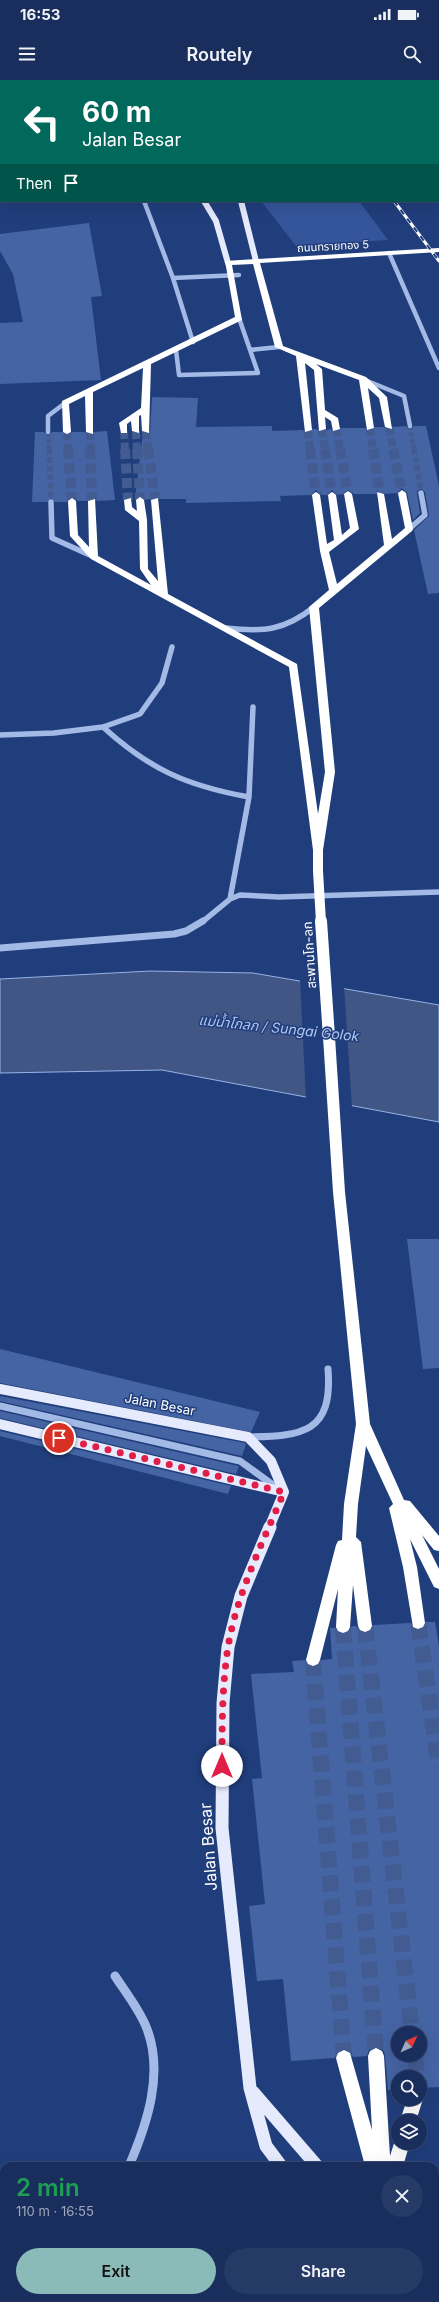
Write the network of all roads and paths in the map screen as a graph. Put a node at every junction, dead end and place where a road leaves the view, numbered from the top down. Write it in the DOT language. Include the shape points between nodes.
graph roads {
  1 [pos="144,202"];
  2 [pos="205,202"];
  3 [pos="241,202"];
  4 [pos="439,250"];
  5 [pos="389,253"];
  6 [pos="256,261"];
  7 [pos="228,263"];
  8 [pos="239,275"];
  9 [pos="231,276"];
  10 [pos="173,278"];
  11 [pos="240,318"];
  12 [pos="193,342"];
  13 [pos="279,347"];
  14 [pos="176,350"];
  15 [pos="250,350"];
  16 [pos="300,356"];
  17 [pos="147,364"];
  18 [pos="439,368"];
  19 [pos="362,380"];
  20 [pos="89,392"];
  21 [pos="65,403"];
  22 [pos="145,409"];
  23 [pos="320,410"];
  24 [pos="135,414"];
  25 [pos="410,426"];
  26 [pos="123,427"];
  27 [pos="389,427"];
  28 [pos="370,428"];
  29 [pos="322,429"];
  30 [pos="336,429"];
  31 [pos="308,430"];
  32 [pos="136,431"];
  33 [pos="146,431"];
  34 [pos="48,432"];
  35 [pos="67,432"];
  36 [pos="90,432"];
  37 [pos="402,493"];
  38 [pos="422,493"];
  39 [pos="348,494"];
  40 [pos="380,494"];
  41 [pos="316,495"];
  42 [pos="332,495"];
  43 [pos="128,500"];
  44 [pos="140,500"];
  45 [pos="155,500"];
  46 [pos="72,501"];
  47 [pos="92,501"];
  48 [pos="51,502"];
  49 [pos="143,520"];
  50 [pos="409,529"];
  51 [pos="338,541"];
  52 [pos="388,544"];
  53 [pos="324,551"];
  54 [pos="94,556"];
  55 [pos="334,590"];
  56 [pos="164,595"];
  57 [pos="314,607"];
  58 [pos="226,628"];
  59 [pos="172,647"];
  60 [pos="253,707"];
  61 [pos="103,727"];
  62 [pos="0,734"];
  63 [pos="249,797"];
  64 [pos="318,850"];
  65 [pos="439,892"];
  66 [pos="230,899"];
  67 [pos="0,948"];
  68 [pos="328,1370"];
  69 [pos="0,1389"];
  70 [pos="0,1406"];
  71 [pos="0,1424"];
  72 [pos="363,1424"];
  73 [pos="248,1437"];
  74 [pos="391,1487"];
  75 [pos="284,1492"];
  76 [pos="351,1517"];
  77 [pos="439,1546"];
  78 [pos="439,1583"];
  79 [pos="418,1623"];
  80 [pos="365,1626"];
  81 [pos="343,1627"];
  82 [pos="313,1660"];
  83 [pos="115,1976"];
  84 [pos="376,2056"];
  85 [pos="344,2058"];
  86 [pos="250,2088"];
  87 [pos="400,2150"];
  88 [pos="131,2162"];
  89 [pos="278,2162"];
  90 [pos="314,2162"];
  91 [pos="372,2162"];
  92 [pos="382,2162"];
  93 [pos="396,2162"];
  1 -- 10 [label="lane"];
  2 -- 7 [label="main road" via="216,221"];
  3 -- 6 [label="main road"];
  4 -- 5 [label="highway, ถนนทรายทอง 5"];
  5 -- 6 [label="highway, ถนนทรายทอง 5"];
  5 -- 18 [label="lane"];
  6 -- 7 [label="highway, ถนนทรายทอง 5"];
  6 -- 13 [label="highway"];
  7 -- 9 [label="highway"];
  8 -- 9 [label="lane"];
  9 -- 10 [label="lane"];
  9 -- 11 [label="highway"];
  10 -- 12 [label="lane"];
  11 -- 12 [label="highway"];
  11 -- 15 [label="lane"];
  12 -- 14 [label="highway"];
  13 -- 15 [label="lane"];
  13 -- 16 [label="highway"];
  14 -- 15 [label="lane" via="179,375 258,373"];
  14 -- 17 [label="highway"];
  16 -- 19 [label="highway"];
  16 -- 23 [label="highway" via="318,369"];
  16 -- 31 [label="highway"];
  17 -- 20 [label="highway"];
  17 -- 22 [label="highway"];
  19 -- 25 [label="lane" via="404,396"];
  19 -- 27 [label="highway" via="384,397"];
  19 -- 28 [label="highway"];
  20 -- 21 [label="highway"];
  20 -- 36 [label="highway"];
  21 -- 34 [label="lane" via="48,416"];
  21 -- 35 [label="highway"];
  22 -- 24 [label="highway"];
  22 -- 33 [label="highway"];
  23 -- 29 [label="highway"];
  23 -- 30 [label="highway" via="335,420"];
  24 -- 26 [label="highway"];
  24 -- 32 [label="highway"];
  37 -- 50 [label="highway"];
  38 -- 50 [label="lane" via="425,515"];
  39 -- 51 [label="highway" via="355,529"];
  40 -- 52 [label="highway"];
  41 -- 53 [label="highway"];
  42 -- 51 [label="highway"];
  43 -- 49 [label="highway" via="128,508"];
  44 -- 49 [label="highway"];
  45 -- 56 [label="highway"];
  46 -- 54 [label="highway" via="74,536"];
  47 -- 54 [label="highway"];
  48 -- 54 [label="lane" via="52,538"];
  49 -- 56 [label="highway" via="144,568"];
  50 -- 52 [label="highway"];
  51 -- 53 [label="highway"];
  52 -- 55 [label="highway"];
  53 -- 55 [label="highway"];
  54 -- 56 [label="highway"];
  55 -- 57 [label="highway"];
  56 -- 58 [label="highway"];
  57 -- 58 [label="lane" via="284,626 264,631"];
  57 -- 64 [label="highway" via="330,772"];
  58 -- 64 [label="highway" via="294,666"];
  59 -- 61 [label="lane" via="162,683 140,714"];
  60 -- 63 [label="lane"];
  61 -- 62 [label="lane" via="54,733"];
  61 -- 63 [label="lane" via="139,757 178,776 235,795"];
  63 -- 66 [label="lane"];
  64 -- 72 [label="highway, สะพานโก-ลก, bridge" via="339,1192"];
  65 -- 66 [label="lane" via="279,897 240,895"];
  66 -- 67 [label="lane" via="186,932"];
  68 -- 73 [label="lane" via="331,1386 327,1406 320,1419 305,1432 291,1436"];
  69 -- 73 [label="main road, Jalan Besar"];
  70 -- 75 [label="lane" via="240,1461"];
  71 -- 75 [label="main road"];
  72 -- 74 [label="highway"];
  72 -- 76 [label="highway"];
  73 -- 75 [label="main road" via="271,1460"];
  74 -- 77 [label="highway"];
  74 -- 78 [label="highway"];
  74 -- 79 [label="highway" via="410,1567"];
  75 -- 86 [label="main road, Jalan Besar" via="241,1596 228,1647 223,1703 222,1828"];
  76 -- 80 [label="highway"];
  76 -- 81 [label="highway"];
  76 -- 82 [label="highway"];
  83 -- 88 [label="lane" via="147,2029 153,2061 152,2096 145,2124"];
  84 -- 92 [label="highway"];
  85 -- 91 [label="highway"];
  86 -- 89 [label="main road, Jalan Besar" via="266,2146"];
  86 -- 90 [label="main road"];
  87 -- 93 [label="highway"];
}
